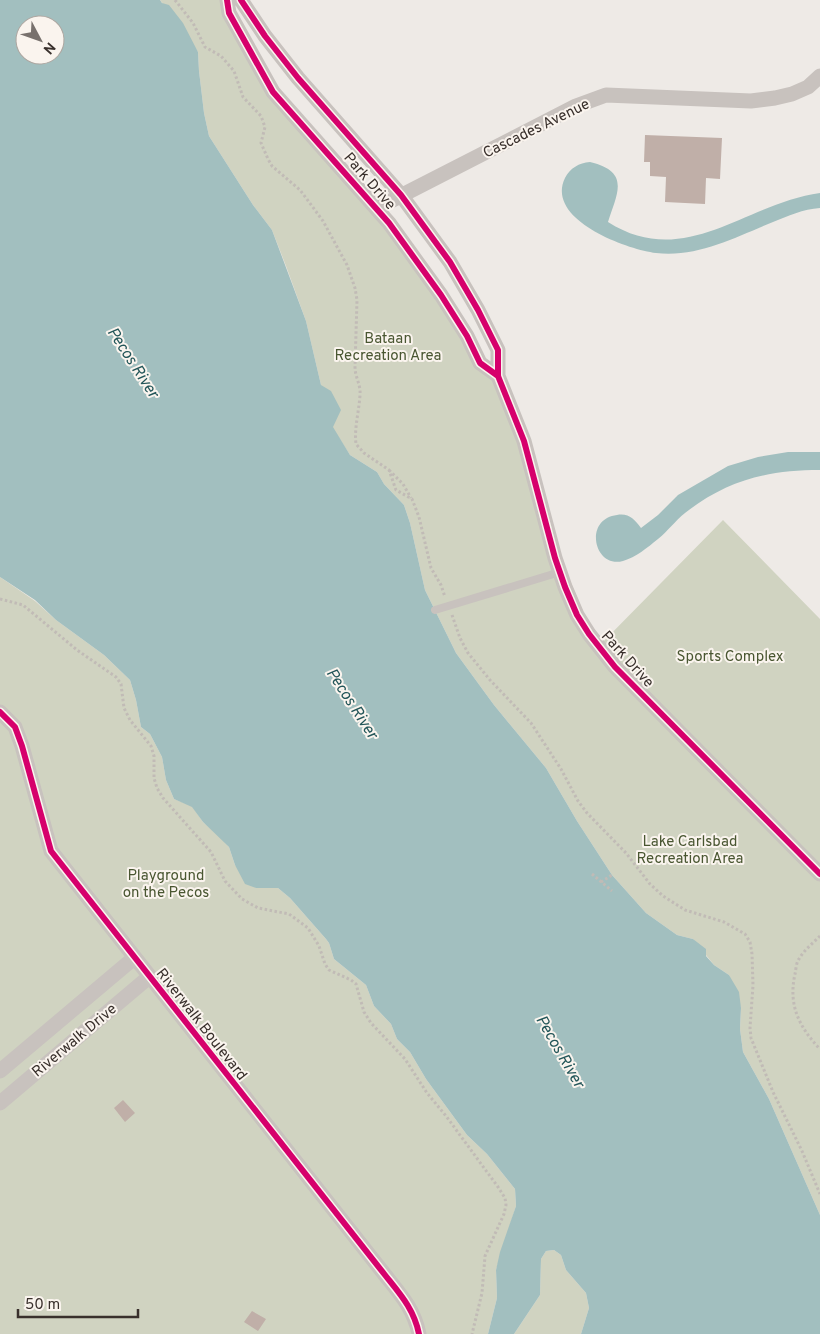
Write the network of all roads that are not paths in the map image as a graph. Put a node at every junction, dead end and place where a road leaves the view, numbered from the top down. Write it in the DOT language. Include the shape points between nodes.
graph roads {
  1 [pos="227,0"];
  2 [pos="241,0"];
  3 [pos="820,76"];
  4 [pos="402,195"];
  5 [pos="377,208"];
  6 [pos="498,376"];
  7 [pos="560,572"];
  8 [pos="435,610"];
  9 [pos="0,712"];
  10 [pos="820,874"];
  11 [pos="134,958"];
  12 [pos="149,977"];
  13 [pos="0,1071"];
  14 [pos="0,1103"];
  15 [pos="419,1334"];
  1 -- 5 [label="street, Park Drive" via="229,13 273,92"];
  2 -- 4 [label="street, Park Drive" via="298,78"];
  3 -- 4 [label="street, Cascades Avenue" via="808,87 792,94 751,101 606,95 576,106"];
  4 -- 5 [label="street, Cascades Avenue"];
  4 -- 6 [label="street, Park Drive" via="450,262 478,310 498,350"];
  5 -- 6 [label="street, Park Drive" via="441,294 480,363"];
  6 -- 7 [label="street, Park Drive" via="524,441"];
  7 -- 8 [label="lane"];
  7 -- 10 [label="street, Park Drive" via="577,615 615,667"];
  9 -- 11 [label="street, Riverwalk Boulevard" via="15,727 22,746 51,851"];
  11 -- 12 [label="street, Riverwalk Boulevard"];
  11 -- 13 [label="street, Riverwalk Drive"];
  12 -- 14 [label="street, Riverwalk Drive"];
  12 -- 15 [label="street, Riverwalk Boulevard" via="404,1300 416,1320"];
}
